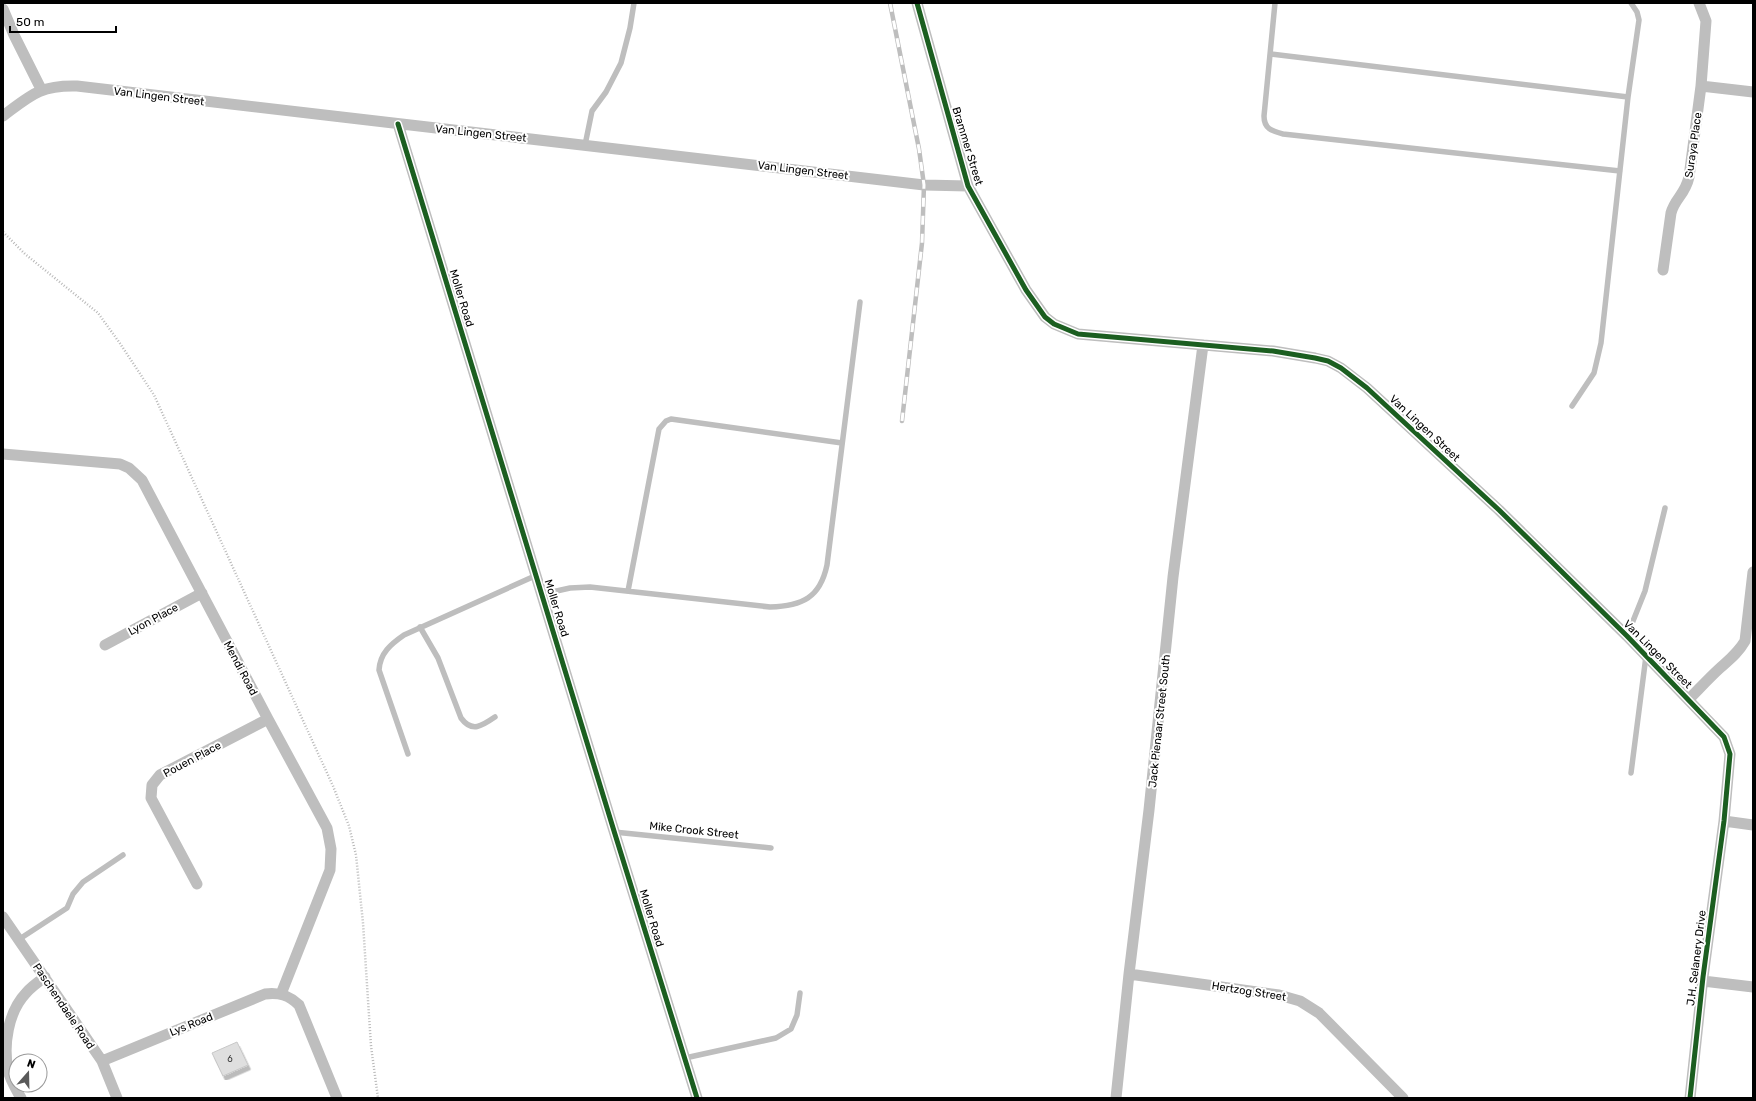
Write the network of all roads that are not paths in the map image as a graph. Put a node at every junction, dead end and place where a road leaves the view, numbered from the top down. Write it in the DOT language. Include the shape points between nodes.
graph roads {
  1 [pos="634,3"];
  2 [pos="918,3"];
  3 [pos="1275,3"];
  4 [pos="1632,3"];
  5 [pos="1699,3"];
  6 [pos="3,9"];
  7 [pos="1271,54"];
  8 [pos="1701,86"];
  9 [pos="41,90"];
  10 [pos="1753,92"];
  11 [pos="1628,97"];
  12 [pos="3,116"];
  13 [pos="398,124"];
  14 [pos="585,145"];
  15 [pos="1620,172"];
  16 [pos="968,186"];
  17 [pos="1663,270"];
  18 [pos="860,302"];
  19 [pos="1037,306"];
  20 [pos="1203,345"];
  21 [pos="1572,406"];
  22 [pos="842,443"];
  23 [pos="3,454"];
  24 [pos="1665,508"];
  25 [pos="1753,572"];
  26 [pos="537,575"];
  27 [pos="628,591"];
  28 [pos="202,593"];
  29 [pos="543,594"];
  30 [pos="420,627"];
  31 [pos="1627,636"];
  32 [pos="105,645"];
  33 [pos="1646,656"];
  34 [pos="1689,699"];
  35 [pos="494,717"];
  36 [pos="268,719"];
  37 [pos="408,754"];
  38 [pos="1631,773"];
  39 [pos="1724,821"];
  40 [pos="1753,825"];
  41 [pos="614,832"];
  42 [pos="771,848"];
  43 [pos="123,854"];
  44 [pos="197,884"];
  45 [pos="3,917"];
  46 [pos="18,940"];
  47 [pos="1129,974"];
  48 [pos="45,977"];
  49 [pos="1703,981"];
  50 [pos="1753,987"];
  51 [pos="800,993"];
  52 [pos="282,994"];
  53 [pos="685,1058"];
  54 [pos="102,1061"];
  55 [pos="21,1098"];
  56 [pos="117,1098"];
  57 [pos="337,1098"];
  58 [pos="697,1098"];
  59 [pos="1116,1098"];
  60 [pos="1403,1098"];
  61 [pos="1690,1098"];
  1 -- 14 [label="lane" via="621,62 606,92 592,111"];
  2 -- 16 [label="street, Brammer Street"];
  3 -- 7 [label="lane"];
  4 -- 11 [label="lane" via="1639,20"];
  5 -- 8 [label="street, Suraya Place" via="1706,22"];
  6 -- 9 [label="street"];
  7 -- 11 [label="lane"];
  7 -- 15 [label="lane" via="1264,122 1270,130 1283,134"];
  8 -- 10 [label="street"];
  8 -- 17 [label="street, Suraya Place" via="1686,188 1673,205"];
  9 -- 12 [label="street, Van Lingen Street"];
  9 -- 13 [label="street, Van Lingen Street" via="77,86"];
  11 -- 15 [label="lane"];
  13 -- 14 [label="street, Van Lingen Street"];
  13 -- 26 [label="street, Moller Road"];
  14 -- 16 [label="street, Van Lingen Street" via="924,185"];
  15 -- 21 [label="lane" via="1597,364 1590,382"];
  16 -- 19 [label="street, Brammer Street"];
  18 -- 22 [label="lane"];
  19 -- 20 [label="street, Van Lingen Street" via="1054,324 1078,334"];
  20 -- 31 [label="street, Van Lingen Street" via="1296,354 1328,361 1340,368 1367,388 1488,500"];
  20 -- 47 [label="street, Jack Pienaar Street South"];
  22 -- 27 [label="lane" via="824,579 807,599 800,603 770,607"];
  22 -- 27 [label="lane" via="671,419 666,421 659,429"];
  23 -- 28 [label="street, Mendi Road" via="112,462 129,468 148,488"];
  24 -- 31 [label="lane" via="1645,591"];
  25 -- 34 [label="street" via="1745,641 1732,659"];
  26 -- 29 [label="street, Moller Road"];
  26 -- 30 [label="lane"];
  27 -- 29 [label="lane" via="579,587"];
  28 -- 32 [label="street, Lyon Place"];
  28 -- 36 [label="street, Mendi Road"];
  29 -- 41 [label="street, Moller Road"];
  30 -- 35 [label="lane" via="438,658 465,724 472,727 484,725"];
  30 -- 37 [label="lane" via="387,649 379,670"];
  31 -- 33 [label="street, Van Lingen Street"];
  33 -- 34 [label="street, Van Lingen Street"];
  33 -- 38 [label="lane"];
  34 -- 39 [label="street, Van Lingen Street" via="1719,729 1730,754"];
  36 -- 44 [label="street, Pouen Place" via="160,775 152,785 151,798"];
  36 -- 52 [label="street, Mendi Road" via="327,828 331,849 330,870"];
  39 -- 40 [label="street"];
  39 -- 49 [label="street, J.H. Selanery Drive"];
  41 -- 42 [label="lane, Mike Crook Street"];
  41 -- 53 [label="street, Moller Road"];
  43 -- 46 [label="lane" via="83,882 73,894 67,908"];
  45 -- 46 [label="street, Paschendaele Road"];
  46 -- 48 [label="street, Paschendaele Road"];
  47 -- 59 [label="street, Jack Pienaar Street South"];
  47 -- 60 [label="street, Hertzog Street" via="1279,995 1300,1001 1326,1020"];
  48 -- 54 [label="street, Paschendaele Road"];
  48 -- 55 [label="street" via="16,1007 7,1038 8,1070"];
  49 -- 50 [label="street"];
  49 -- 61 [label="street, J.H. Selanery Drive"];
  51 -- 53 [label="lane" via="797,1015 791,1029 776,1038"];
  52 -- 54 [label="street, Lys Road" via="265,994"];
  52 -- 57 [label="street" via="292,998 299,1005"];
  53 -- 58 [label="street, Moller Road"];
  54 -- 56 [label="street, Paschendaele Road"];
}
